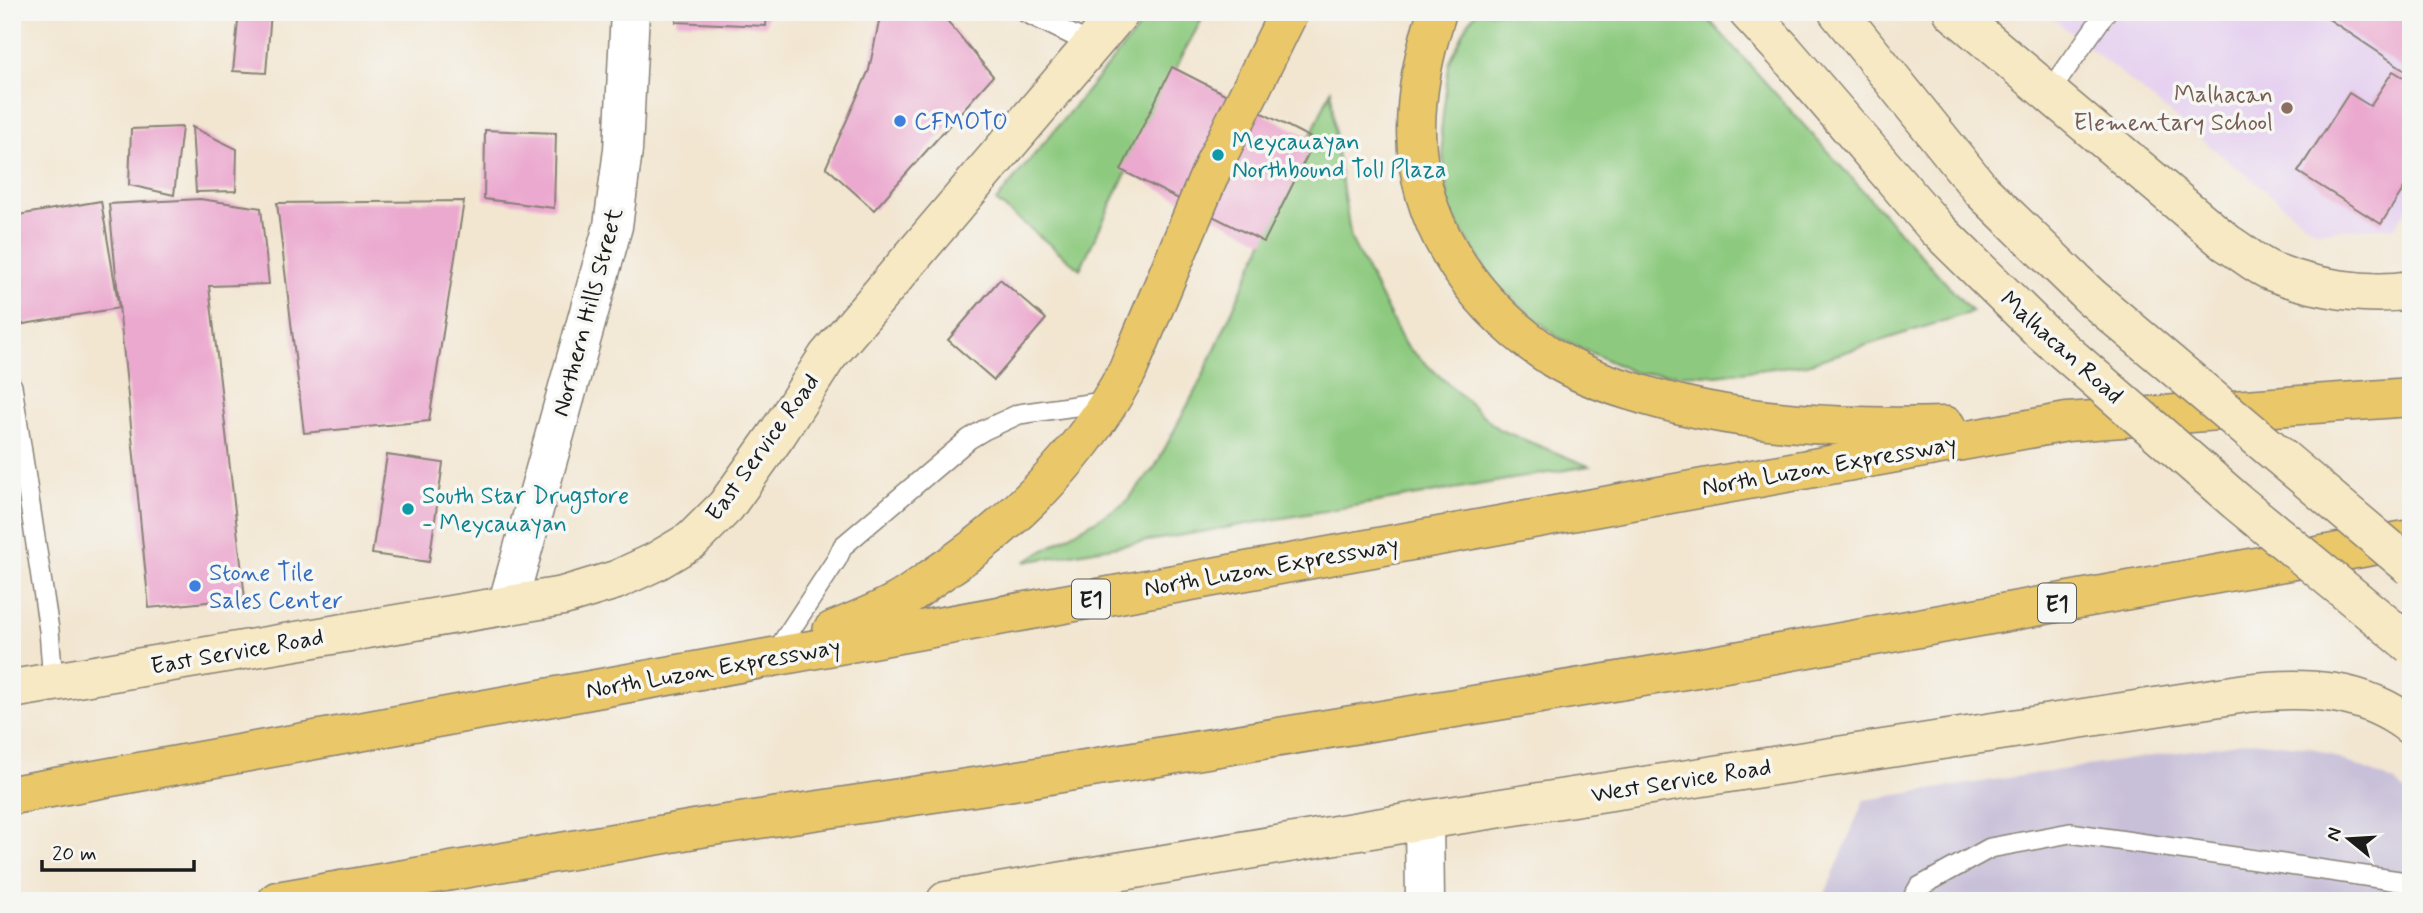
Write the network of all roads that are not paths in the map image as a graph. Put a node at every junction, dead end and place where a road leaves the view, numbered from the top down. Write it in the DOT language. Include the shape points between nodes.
graph roads {
  1 [pos="630,12"];
  2 [pos="1024,12"];
  3 [pos="1120,12"];
  4 [pos="1289,12"];
  5 [pos="1437,12"];
  6 [pos="1748,12"];
  7 [pos="1838,12"];
  8 [pos="1953,12"];
  9 [pos="2106,12"];
  10 [pos="1093,45"];
  11 [pos="2049,93"];
  12 [pos="2411,289"];
  13 [pos="12,386"];
  14 [pos="2411,397"];
  15 [pos="1111,401"];
  16 [pos="2067,422"];
  17 [pos="2411,539"];
  18 [pos="2411,567"];
  19 [pos="508,606"];
  20 [pos="2411,645"];
  21 [pos="772,657"];
  22 [pos="53,682"];
  23 [pos="12,689"];
  24 [pos="2411,726"];
  25 [pos="12,796"];
  26 [pos="1424,820"];
  27 [pos="2411,881"];
  28 [pos="1000,896"];
  29 [pos="277,901"];
  30 [pos="946,901"];
  31 [pos="1424,901"];
  32 [pos="1911,901"];
  1 -- 19 [label="street, Northern Hills Street" via="623,150 612,226"];
  2 -- 10 [label="lane"];
  3 -- 10 [label="main road, East Service Road"];
  4 -- 15 [label="highway" via="1215,162"];
  5 -- 16 [label="highway" via="1416,99 1416,159 1431,214 1479,293 1555,359 1657,400 1795,424 1913,427"];
  6 -- 20 [label="main road, Malhacan Road, bridge" via="1937,229 2040,330"];
  7 -- 18 [label="main road, bridge" via="1982,191 2091,296"];
  8 -- 11 [label="main road"];
  9 -- 11 [label="lane"];
  10 -- 19 [label="main road, East Service Road" via="827,356 726,506 692,540 616,580"];
  11 -- 12 [label="main road" via="2227,243 2271,271 2329,288 2392,293"];
  13 -- 22 [label="lane"];
  14 -- 16 [label="highway, North Luzon Expressway / E1"];
  15 -- 21 [label="highway" via="1035,496 967,555 896,603"];
  15 -- 21 [label="lane" via="1019,414 969,439 843,547"];
  16 -- 21 [label="highway, North Luzon Expressway / E1"];
  17 -- 29 [label="highway, E1" via="1703,667"];
  19 -- 22 [label="main road, East Service Road"];
  21 -- 25 [label="highway, North Luzon Expressway / E1"];
  22 -- 23 [label="main road, East Service Road"];
  24 -- 26 [label="main road, West Service Road" via="2383,708 2342,694 2263,690"];
  26 -- 28 [label="main road, West Service Road"];
  26 -- 31 [label="street"];
  27 -- 32 [label="lane" via="2070,833 1990,848 1919,887"];
  28 -- 30 [label="main road, West Service Road"];
}
